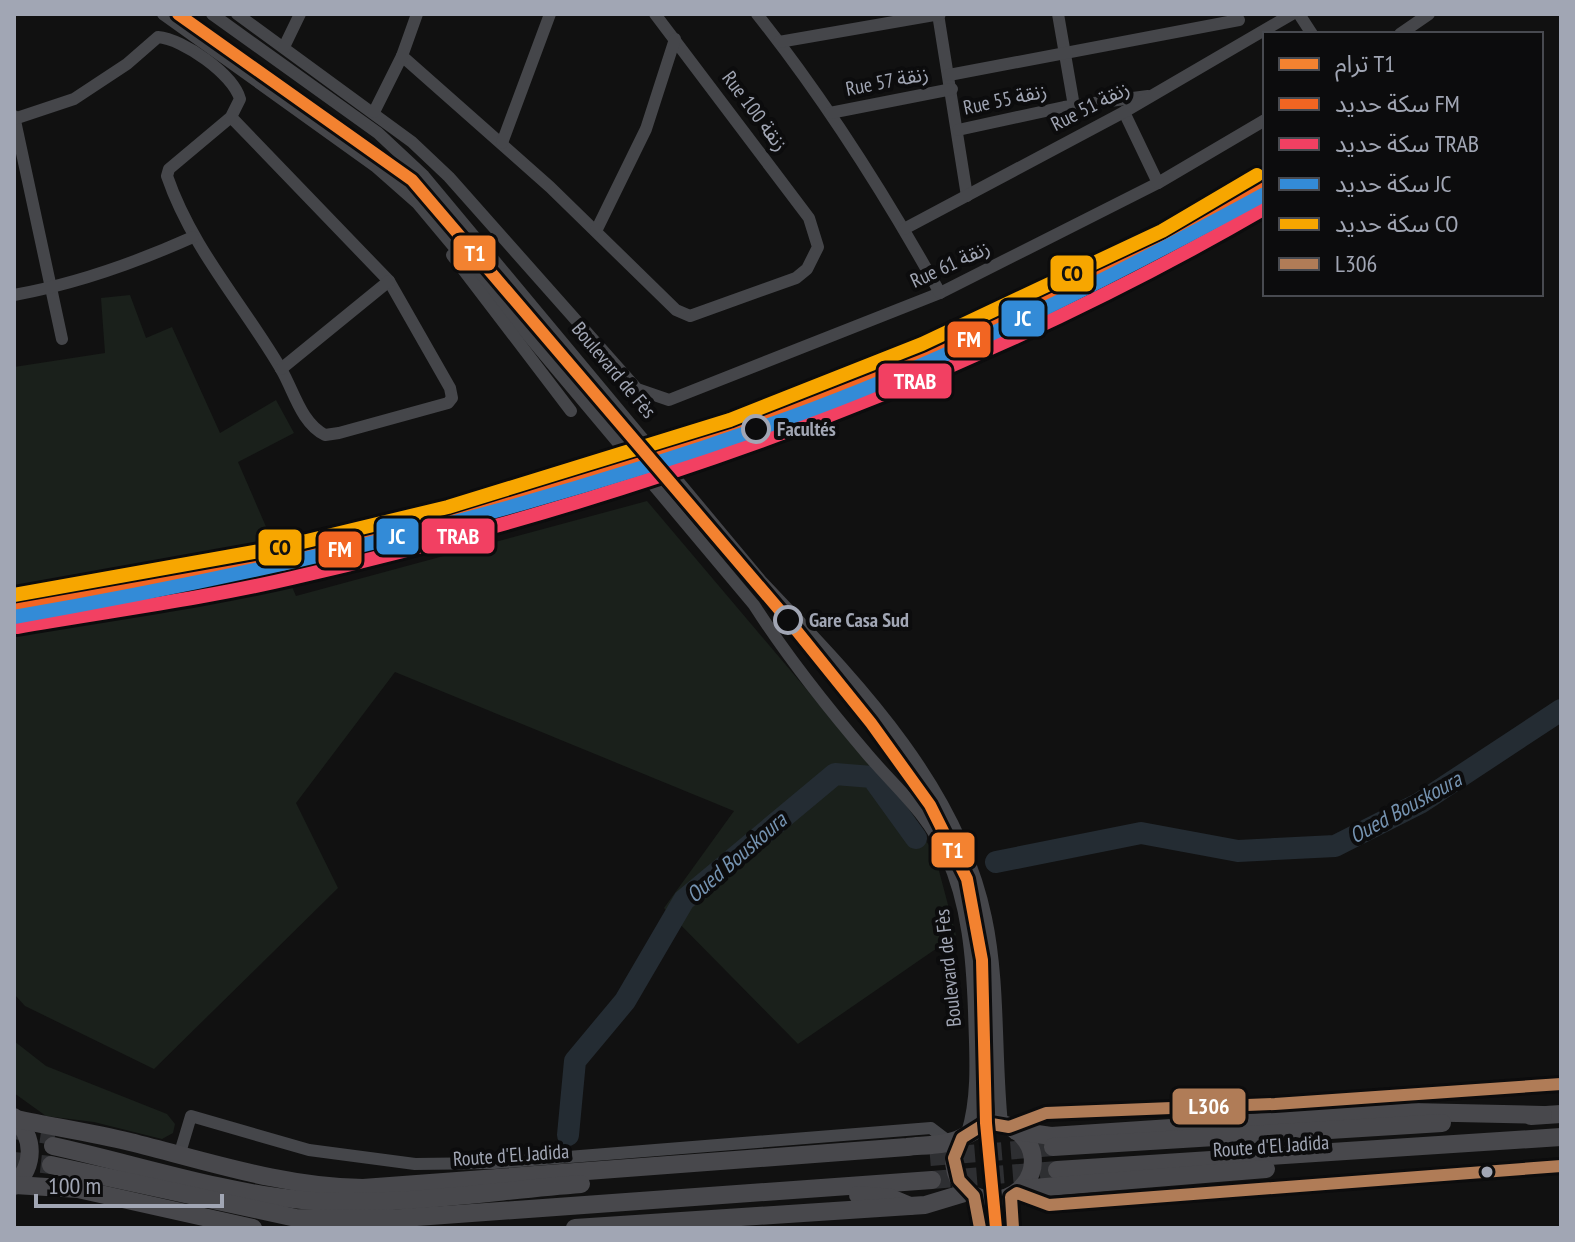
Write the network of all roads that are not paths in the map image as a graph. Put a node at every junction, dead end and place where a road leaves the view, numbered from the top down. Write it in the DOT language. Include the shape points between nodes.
graph roads {
  1 [pos="163,14"];
  2 [pos="212,14"];
  3 [pos="237,14"];
  4 [pos="300,14"];
  5 [pos="417,14"];
  6 [pos="550,14"];
  7 [pos="655,14"];
  8 [pos="757,14"];
  9 [pos="938,14"];
  10 [pos="1058,14"];
  11 [pos="1292,14"];
  12 [pos="1299,14"];
  13 [pos="1429,14"];
  14 [pos="1237,17"];
  15 [pos="1264,32"];
  16 [pos="1311,32"];
  17 [pos="1403,32"];
  18 [pos="1263,33"];
  19 [pos="675,39"];
  20 [pos="1250,41"];
  21 [pos="779,42"];
  22 [pos="284,47"];
  23 [pos="1064,53"];
  24 [pos="402,56"];
  25 [pos="949,75"];
  26 [pos="952,89"];
  27 [pos="1155,95"];
  28 [pos="1074,106"];
  29 [pos="374,112"];
  30 [pos="1124,112"];
  31 [pos="830,113"];
  32 [pos="231,117"];
  33 [pos="14,118"];
  34 [pos="1263,121"];
  35 [pos="958,130"];
  36 [pos="502,143"];
  37 [pos="1158,183"];
  38 [pos="967,196"];
  39 [pos="417,203"];
  40 [pos="904,229"];
  41 [pos="596,231"];
  42 [pos="193,237"];
  43 [pos="389,281"];
  44 [pos="52,289"];
  45 [pos="940,293"];
  46 [pos="14,295"];
  47 [pos="62,339"];
  48 [pos="281,369"];
  49 [pos="571,411"];
  50 [pos="1561,1084"];
  51 [pos="1552,1115"];
  52 [pos="15,1118"];
  53 [pos="1009,1127"];
  54 [pos="959,1137"];
  55 [pos="1561,1137"];
  56 [pos="1522,1139"];
  57 [pos="54,1141"];
  58 [pos="1053,1147"];
  59 [pos="179,1156"];
  60 [pos="930,1157"];
  61 [pos="51,1165"];
  62 [pos="1561,1166"];
  63 [pos="1057,1170"];
  64 [pos="932,1180"];
  65 [pos="15,1186"];
  66 [pos="1016,1193"];
  67 [pos="971,1194"];
  68 [pos="910,1206"];
  69 [pos="465,1212"];
  70 [pos="714,1218"];
  71 [pos="253,1228"];
  72 [pos="575,1228"];
  73 [pos="674,1228"];
  74 [pos="980,1228"];
  75 [pos="1013,1228"];
  1 -- 39 [label="street, Boulevard de Fès" via="375,166"];
  2 -- 53 [label="street, Boulevard de Fès" via="378,133 424,176 762,582 896,734 964,845 979,890"];
  3 -- 22 [label="street"];
  4 -- 22 [label="street"];
  5 -- 24 [label="street"];
  6 -- 36 [label="street"];
  7 -- 19 [label="street, Rue 100 زنقة"];
  8 -- 21 [label="street"];
  9 -- 21 [label="street"];
  9 -- 25 [label="street"];
  10 -- 23 [label="street"];
  11 -- 15 [label="street, Rue 51 زنقة"];
  12 -- 16 [label="street"];
  13 -- 17 [label="street"];
  14 -- 20 [label="street"];
  14 -- 23 [label="street"];
  18 -- 20 [label="street, Rue 51 زنقة"];
  19 -- 41 [label="street" via="646,129"];
  19 -- 41 [label="street, Rue 100 زنقة" via="809,218 817,236 814,259 796,278 690,316 676,310"];
  20 -- 27 [label="street, Rue 51 زنقة"];
  21 -- 31 [label="street"];
  22 -- 29 [label="street"];
  23 -- 25 [label="street"];
  23 -- 28 [label="street"];
  24 -- 29 [label="street"];
  24 -- 36 [label="street"];
  25 -- 26 [label="street"];
  26 -- 31 [label="street, Rue 57 زنقة"];
  26 -- 35 [label="street"];
  27 -- 28 [label="street, Rue 55 زنقة"];
  27 -- 30 [label="street, Rue 51 زنقة"];
  28 -- 35 [label="street, Rue 55 زنقة"];
  29 -- 45 [label="street, Rue 61 زنقة" via="449,177 637,389 669,400"];
  30 -- 37 [label="street"];
  30 -- 38 [label="street, Rue 51 زنقة"];
  31 -- 40 [label="street"];
  32 -- 33 [label="street" via="240,99 232,81 182,42 158,37 74,99"];
  32 -- 42 [label="street" via="169,169 172,191"];
  32 -- 43 [label="street"];
  33 -- 44 [label="street"];
  34 -- 37 [label="street, Rue 61 زنقة"];
  35 -- 38 [label="street"];
  36 -- 41 [label="street"];
  37 -- 45 [label="street, Rue 61 زنقة"];
  38 -- 40 [label="street, Rue 51 زنقة"];
  39 -- 49 [label="street" via="460,268"];
  39 -- 54 [label="street, Boulevard de Fès" via="754,605 781,649 931,827 946,856 968,931 973,1111"];
  40 -- 45 [label="street"];
  42 -- 44 [label="street"];
  42 -- 48 [label="street"];
  43 -- 48 [label="street"];
  43 -- 48 [label="street" via="450,388 448,403 325,435 309,423"];
  44 -- 46 [label="street"];
  44 -- 47 [label="street"];
  50 -- 53 [label="street" via="1046,1113"];
  51 -- 53 [label="highway, Route d'El Jadida" via="1449,1111 1051,1136"];
  51 -- 58 [label="highway, Route d'El Jadida"];
  52 -- 59 [label="highway, Route d'El Jadida"];
  52 -- 65 [label="highway" via="27,1134 31,1152 27,1170"];
  53 -- 54 [label="highway, Route d'El Jadida" via="986,1123"];
  53 -- 66 [label="highway" via="1031,1155 1029,1176"];
  54 -- 59 [label="highway, Route d'El Jadida" via="907,1147 363,1188 310,1185"];
  54 -- 59 [label="street" via="931,1128 494,1163 415,1164 309,1150 191,1116"];
  54 -- 67 [label="highway" via="954,1166"];
  55 -- 56 [label="highway, Route d'El Jadida"];
  56 -- 63 [label="highway, Route d'El Jadida"];
  56 -- 66 [label="highway, Route d'El Jadida" via="1442,1156"];
  57 -- 60 [label="highway, Route d'El Jadida" via="133,1152 220,1184 301,1200 390,1199"];
  61 -- 69 [label="highway" via="296,1218 389,1219"];
  62 -- 66 [label="street" via="1049,1205"];
  64 -- 69 [label="highway"];
  65 -- 71 [label="highway" via="78,1189"];
  66 -- 67 [label="highway" via="993,1201"];
  66 -- 75 [label="street"];
  67 -- 68 [label="highway"];
  67 -- 74 [label="street"];
  68 -- 69 [label="highway" via="876,1195 847,1194 586,1216"];
  68 -- 70 [label="highway"];
  70 -- 72 [label="highway"];
  70 -- 73 [label="street"];
}
